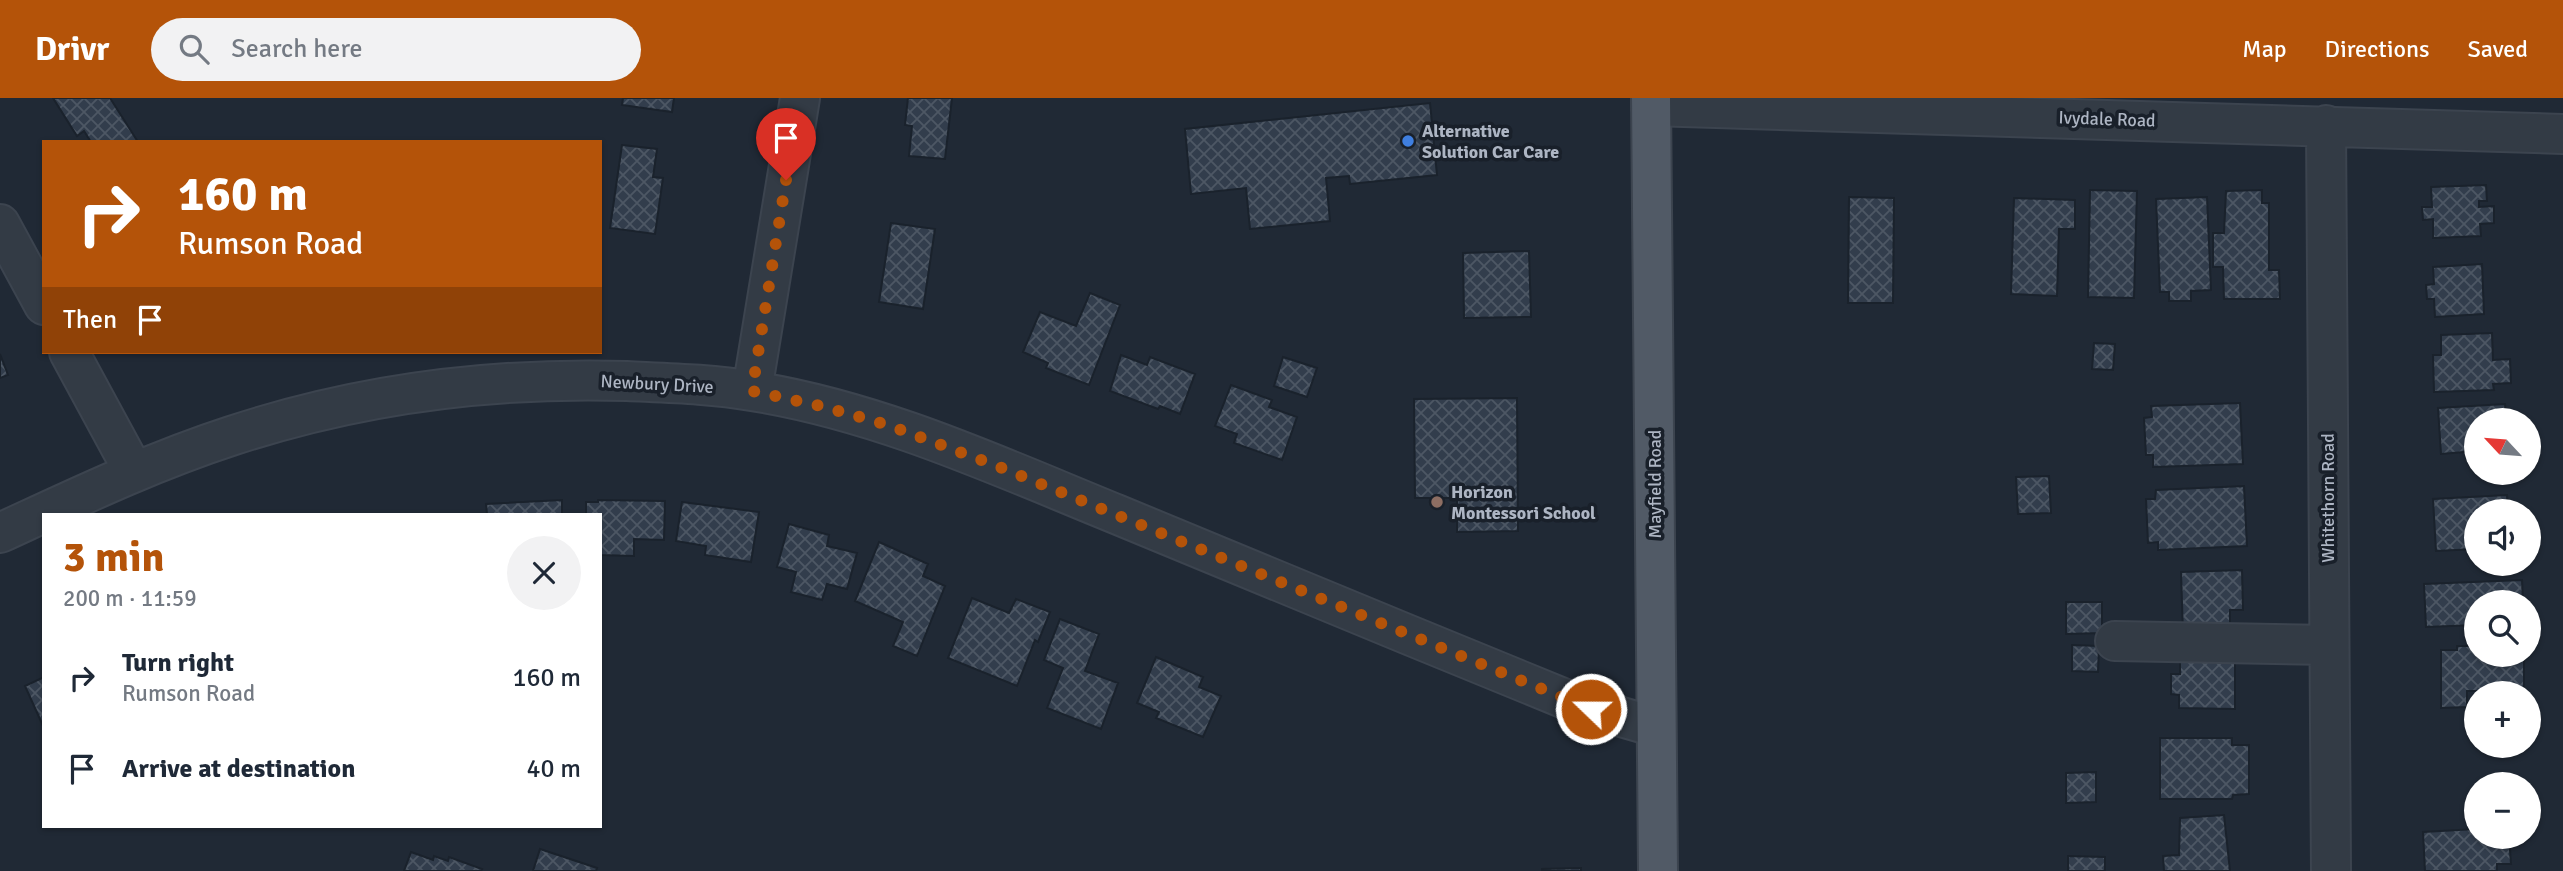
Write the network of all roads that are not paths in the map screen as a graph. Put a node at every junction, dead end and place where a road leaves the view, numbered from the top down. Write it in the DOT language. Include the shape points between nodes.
graph roads {
  1 [pos="800,98"];
  2 [pos="1651,102"];
  3 [pos="2326,125"];
  4 [pos="2563,134"];
  5 [pos="0,224"];
  6 [pos="42,301"];
  7 [pos="70,354"];
  8 [pos="752,391"];
  9 [pos="134,472"];
  10 [pos="44,513"];
  11 [pos="42,514"];
  12 [pos="0,533"];
  13 [pos="2115,641"];
  14 [pos="2329,645"];
  15 [pos="1656,727"];
  16 [pos="1658,871"];
  17 [pos="2331,871"];
  1 -- 8 [label="street"];
  2 -- 3 [label="street, Ivydale Road"];
  2 -- 15 [label="main road, Mayfield Road"];
  3 -- 4 [label="street, Ivydale Road"];
  3 -- 14 [label="street, Whitethorn Road"];
  5 -- 6 [label="street"];
  7 -- 9 [label="street"];
  8 -- 9 [label="street, Newbury Drive" via="560,379 459,386 335,407 232,435"];
  8 -- 15 [label="street, Newbury Drive" via="912,434 1591,709"];
  9 -- 10 [label="street, Newbury Drive"];
  11 -- 12 [label="street, Newbury Drive"];
  13 -- 14 [label="street"];
  14 -- 17 [label="street, Whitethorn Road"];
  15 -- 16 [label="main road, Mayfield Road"];
}
